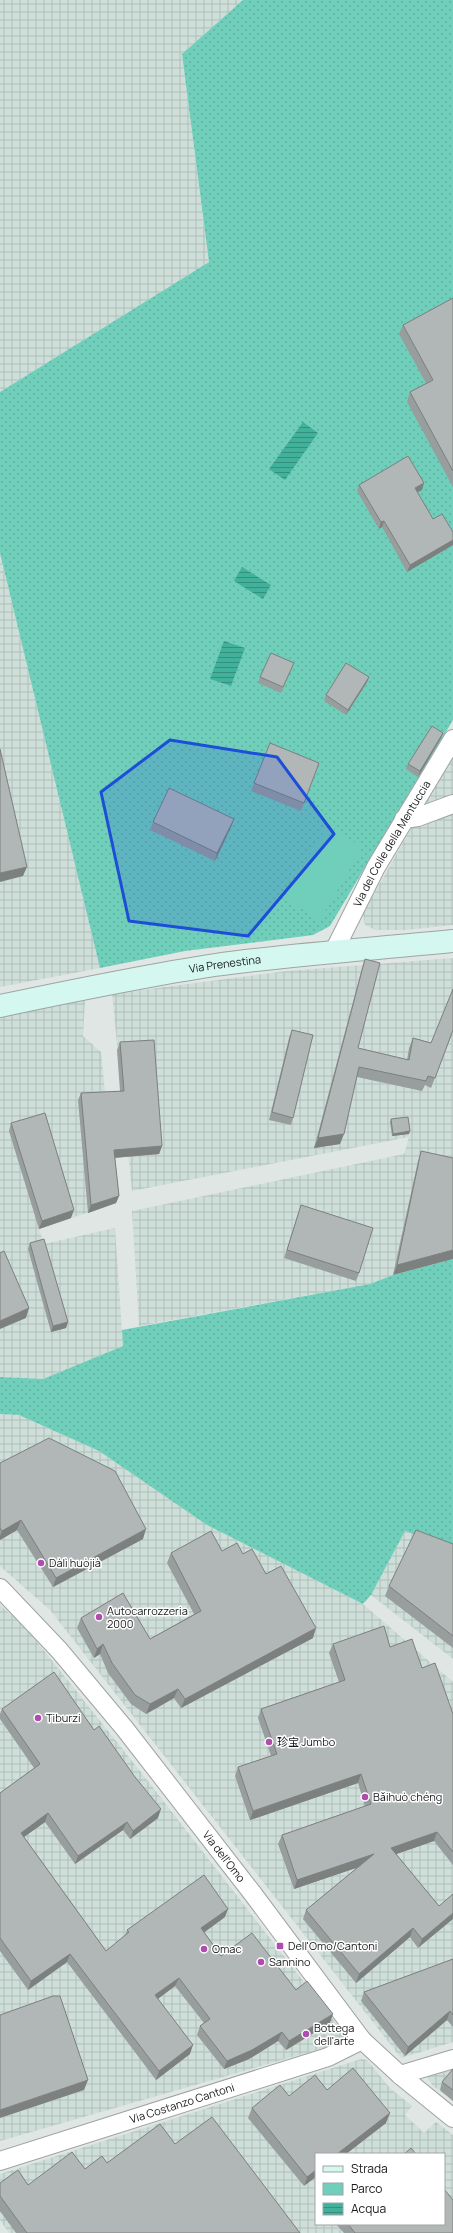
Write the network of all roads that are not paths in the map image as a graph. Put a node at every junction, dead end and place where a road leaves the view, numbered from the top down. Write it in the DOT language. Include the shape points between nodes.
graph roads {
  1 [pos="453,738"];
  2 [pos="453,804"];
  3 [pos="404,819"];
  4 [pos="453,941"];
  5 [pos="334,951"];
  6 [pos="0,1006"];
  7 [pos="0,1588"];
  8 [pos="362,2040"];
  9 [pos="453,2059"];
  10 [pos="400,2075"];
  11 [pos="453,2118"];
  12 [pos="0,2161"];
  1 -- 3 [label="street, Via del Colle della Mentuccia"];
  2 -- 3 [label="street" via="418,817"];
  3 -- 5 [label="street, Via del Colle della Mentuccia"];
  4 -- 5 [label="main road, Via Prenestina"];
  5 -- 6 [label="main road, Via Prenestina" via="159,974"];
  7 -- 8 [label="street, Via dell'Omo" via="59,1650 125,1729"];
  8 -- 10 [label="street, Via dell'Omo"];
  8 -- 12 [label="street, Via Costanzo Cantoni" via="328,2057"];
  9 -- 10 [label="street"];
  10 -- 11 [label="street, Via dell'Omo"];
}
